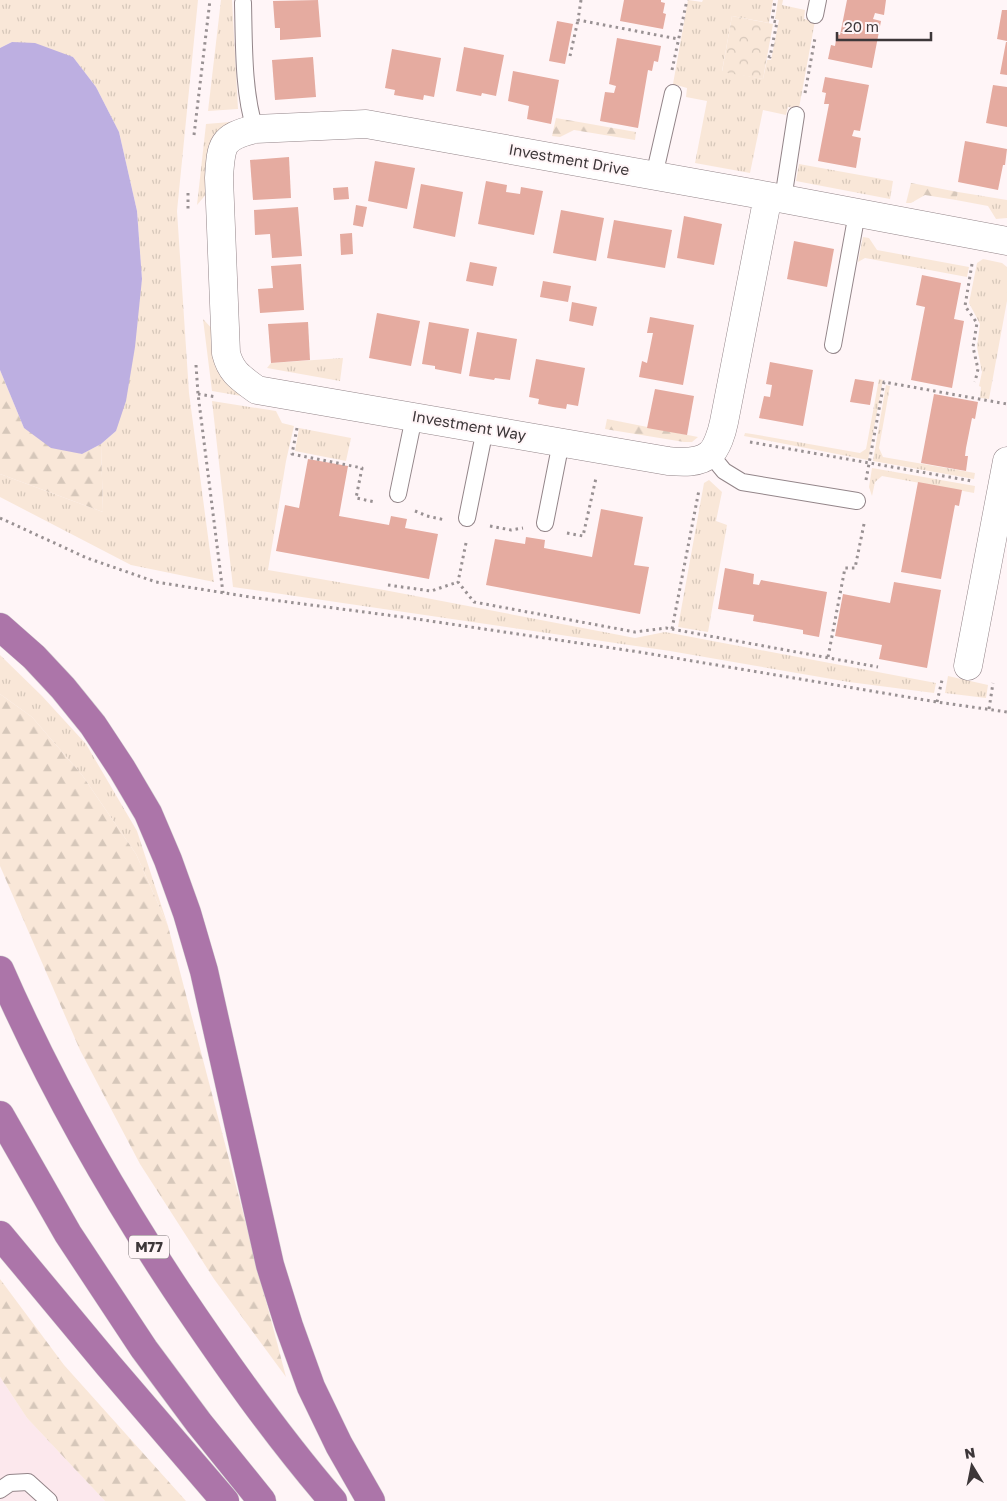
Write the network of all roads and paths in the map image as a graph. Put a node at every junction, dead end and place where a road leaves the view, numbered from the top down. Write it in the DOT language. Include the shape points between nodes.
graph roads {
  1 [pos="581,0"];
  2 [pos="687,0"];
  3 [pos="775,0"];
  4 [pos="243,3"];
  5 [pos="817,8"];
  6 [pos="578,20"];
  7 [pos="678,39"];
  8 [pos="570,56"];
  9 [pos="768,56"];
  10 [pos="673,93"];
  11 [pos="796,115"];
  12 [pos="255,130"];
  13 [pos="654,176"];
  14 [pos="775,197"];
  15 [pos="857,212"];
  16 [pos="977,235"];
  17 [pos="1007,241"];
  18 [pos="833,345"];
  19 [pos="975,382"];
  20 [pos="303,398"];
  21 [pos="1007,404"];
  22 [pos="414,417"];
  23 [pos="485,429"];
  24 [pos="561,442"];
  25 [pos="602,449"];
  26 [pos="709,450"];
  27 [pos="870,462"];
  28 [pos="1005,473"];
  29 [pos="398,494"];
  30 [pos="861,494"];
  31 [pos="382,503"];
  32 [pos="409,508"];
  33 [pos="0,518"];
  34 [pos="864,522"];
  35 [pos="467,524"];
  36 [pos="538,526"];
  37 [pos="565,533"];
  38 [pos="458,582"];
  39 [pos="388,584"];
  40 [pos="0,627"];
  41 [pos="672,629"];
  42 [pos="828,657"];
  43 [pos="968,666"];
  44 [pos="878,667"];
  45 [pos="1007,712"];
  46 [pos="0,970"];
  47 [pos="0,1115"];
  48 [pos="0,1235"];
  49 [pos="0,1490"];
  50 [pos="49,1501"];
  51 [pos="225,1501"];
  52 [pos="262,1501"];
  53 [pos="334,1501"];
  54 [pos="371,1501"];
  1 -- 6 [label="path"];
  2 -- 7 [label="path"];
  3 -- 9 [label="path" via="772,21 777,22"];
  4 -- 12 [label="lane" via="250,114"];
  5 -- 11 [label="path" via="818,23 801,110"];
  6 -- 7 [label="path"];
  6 -- 8 [label="path"];
  7 -- 10 [label="path" via="670,83"];
  10 -- 13 [label="lane"];
  11 -- 14 [label="lane"];
  12 -- 13 [label="street, Investment Drive" via="366,124"];
  12 -- 20 [label="street, Investment Way" via="240,133 226,141 220,154 218,178 226,353 236,374 257,390"];
  13 -- 14 [label="street, Investment Drive"];
  14 -- 15 [label="street, Investment Drive"];
  14 -- 26 [label="street" via="724,422"];
  15 -- 16 [label="street, Investment Drive"];
  15 -- 18 [label="lane"];
  16 -- 17 [label="street, Investment Drive"];
  16 -- 19 [label="path" via="964,306 977,323 973,347 978,369"];
  20 -- 22 [label="street, Investment Way"];
  20 -- 31 [label="path" via="292,454 362,468 356,498"];
  21 -- 27 [label="path" via="884,382"];
  22 -- 23 [label="street, Investment Way"];
  22 -- 29 [label="lane"];
  23 -- 24 [label="street, Investment Way"];
  23 -- 35 [label="lane"];
  24 -- 25 [label="street, Investment Way"];
  24 -- 36 [label="lane"];
  25 -- 26 [label="street, Investment Way" via="673,461 691,461"];
  25 -- 37 [label="path" via="583,536"];
  26 -- 27 [label="path"];
  26 -- 30 [label="lane" via="724,471 742,482"];
  26 -- 41 [label="path" via="699,486"];
  27 -- 28 [label="path"];
  27 -- 30 [label="path"];
  28 -- 43 [label="street"];
  32 -- 35 [label="path" via="451,522 456,528"];
  33 -- 45 [label="path" via="87,558 156,582 629,650"];
  34 -- 42 [label="path" via="855,568 845,568"];
  35 -- 36 [label="path" via="478,531 487,525 511,530"];
  35 -- 38 [label="path"];
  38 -- 39 [label="path" via="431,591"];
  38 -- 41 [label="path" via="474,602 635,632"];
  40 -- 54 [label="highway" via="63,688 93,725 148,813 168,860 204,972 270,1265 289,1326 310,1386"];
  41 -- 42 [label="path"];
  42 -- 44 [label="path"];
  46 -- 53 [label="highway, M77" via="84,1140 159,1264 244,1389"];
  47 -- 52 [label="highway" via="68,1234 144,1349"];
  48 -- 51 [label="highway"];
  49 -- 50 [label="lane" via="10,1483 28,1482"];
}
